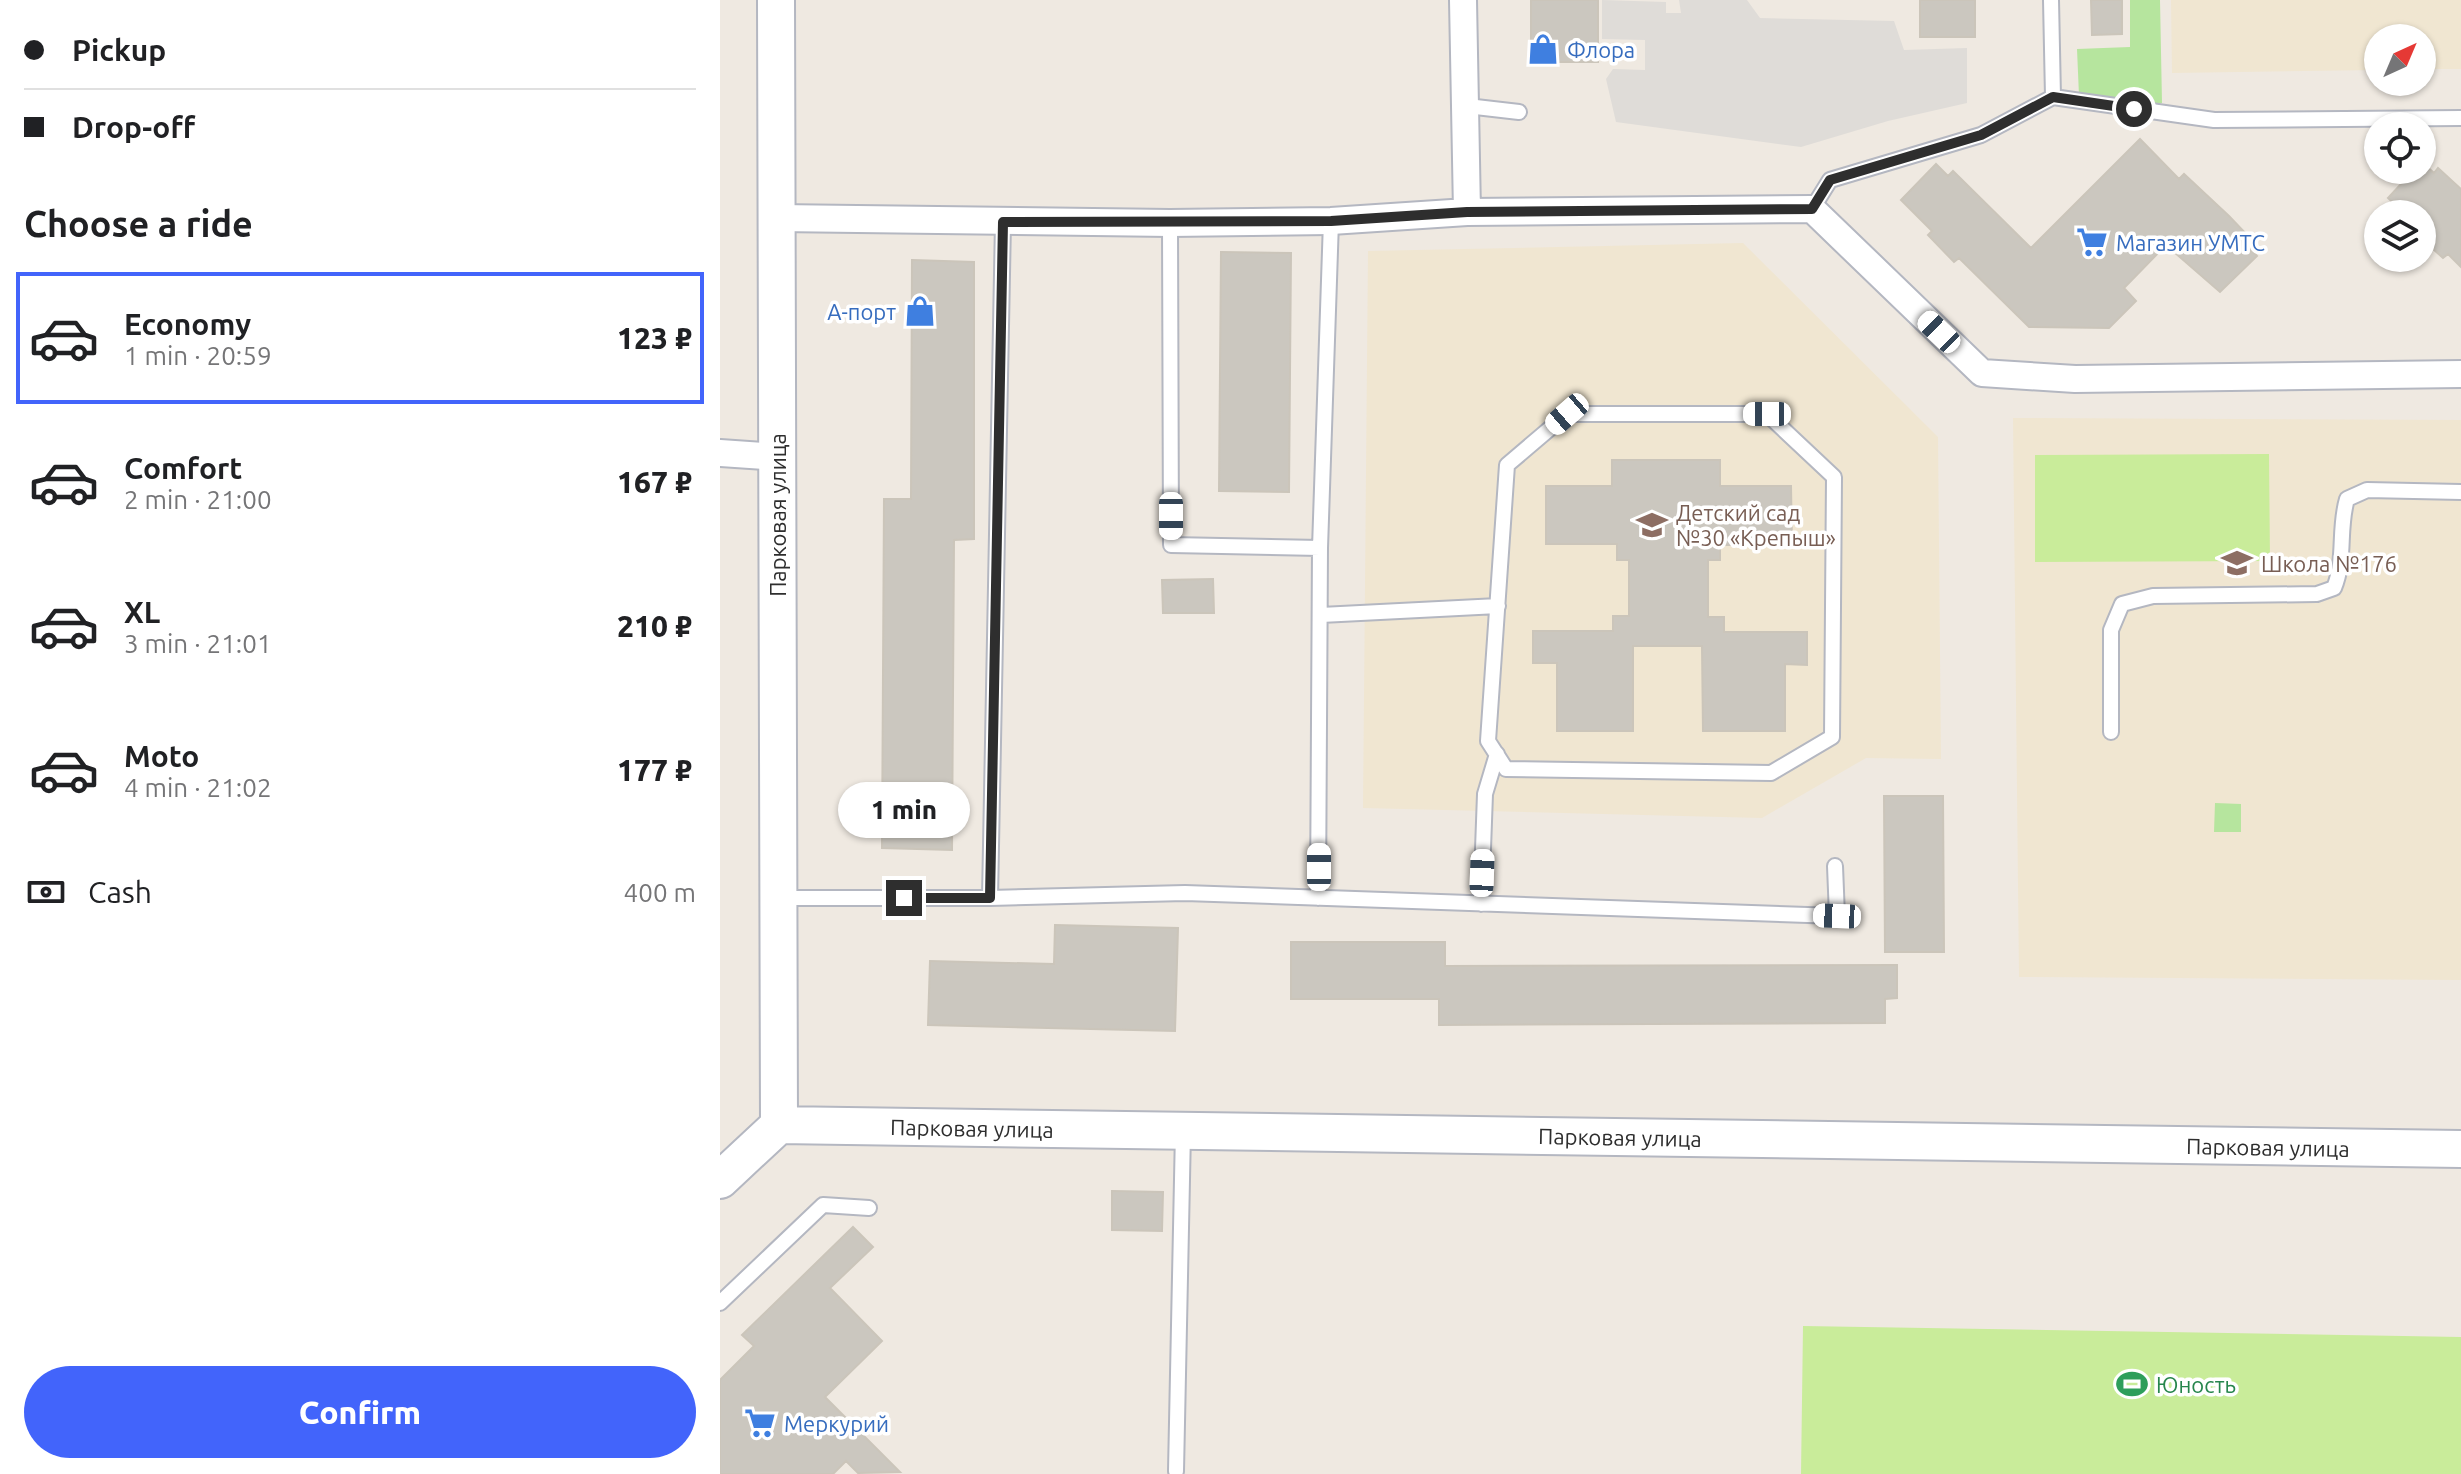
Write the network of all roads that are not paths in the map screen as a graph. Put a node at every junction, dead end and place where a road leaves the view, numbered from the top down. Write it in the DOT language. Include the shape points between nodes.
graph roads {
  1 [pos="776,0"];
  2 [pos="1463,0"];
  3 [pos="2051,0"];
  4 [pos="2053,97"];
  5 [pos="1467,106"];
  6 [pos="1519,112"];
  7 [pos="2461,118"];
  8 [pos="1812,209"];
  9 [pos="1467,212"];
  10 [pos="777,218"];
  11 [pos="1331,221"];
  12 [pos="1003,222"];
  13 [pos="1170,223"];
  14 [pos="2461,374"];
  15 [pos="720,453"];
  16 [pos="777,457"];
  17 [pos="2461,492"];
  18 [pos="1320,548"];
  19 [pos="1498,606"];
  20 [pos="1321,615"];
  21 [pos="2111,732"];
  22 [pos="1497,754"];
  23 [pos="1835,866"];
  24 [pos="778,898"];
  25 [pos="990,898"];
  26 [pos="1318,898"];
  27 [pos="1481,904"];
  28 [pos="779,1125"];
  29 [pos="1183,1131"];
  30 [pos="2461,1149"];
  31 [pos="720,1180"];
  32 [pos="869,1208"];
  33 [pos="720,1303"];
  34 [pos="1176,1471"];
  1 -- 10 [label="street, Парковая улица"];
  2 -- 5 [label="street"];
  3 -- 4 [label="lane"];
  4 -- 7 [label="lane" via="2214,120"];
  4 -- 8 [label="lane" via="1981,135 1830,180"];
  5 -- 6 [label="lane"];
  5 -- 9 [label="street"];
  8 -- 9 [label="street"];
  8 -- 14 [label="street" via="1982,373 2075,379"];
  9 -- 11 [label="street"];
  10 -- 12 [label="street"];
  10 -- 16 [label="street, Парковая улица"];
  11 -- 13 [label="street"];
  11 -- 18 [label="lane"];
  12 -- 13 [label="street"];
  12 -- 25 [label="lane"];
  13 -- 18 [label="lane" via="1171,545"];
  15 -- 16 [label="street"];
  16 -- 24 [label="street, Парковая улица"];
  17 -- 21 [label="lane" via="2367,490 2347,499 2341,571 2334,588 2317,594 2153,596 2122,604 2111,630"];
  18 -- 20 [label="lane"];
  19 -- 20 [label="lane"];
  19 -- 22 [label="lane" via="1488,741"];
  19 -- 22 [label="lane" via="1507,465 1567,414 1767,414 1834,477 1832,737 1771,773 1506,769"];
  20 -- 26 [label="lane"];
  22 -- 27 [label="lane" via="1485,794"];
  23 -- 27 [label="lane" via="1837,916"];
  24 -- 25 [label="lane"];
  24 -- 28 [label="street, Парковая улица"];
  25 -- 26 [label="lane" via="1185,893"];
  26 -- 27 [label="lane"];
  28 -- 29 [label="street, Парковая улица"];
  28 -- 31 [label="street"];
  29 -- 30 [label="street, Парковая улица"];
  29 -- 34 [label="lane"];
  32 -- 33 [label="lane" via="823,1205"];
}
